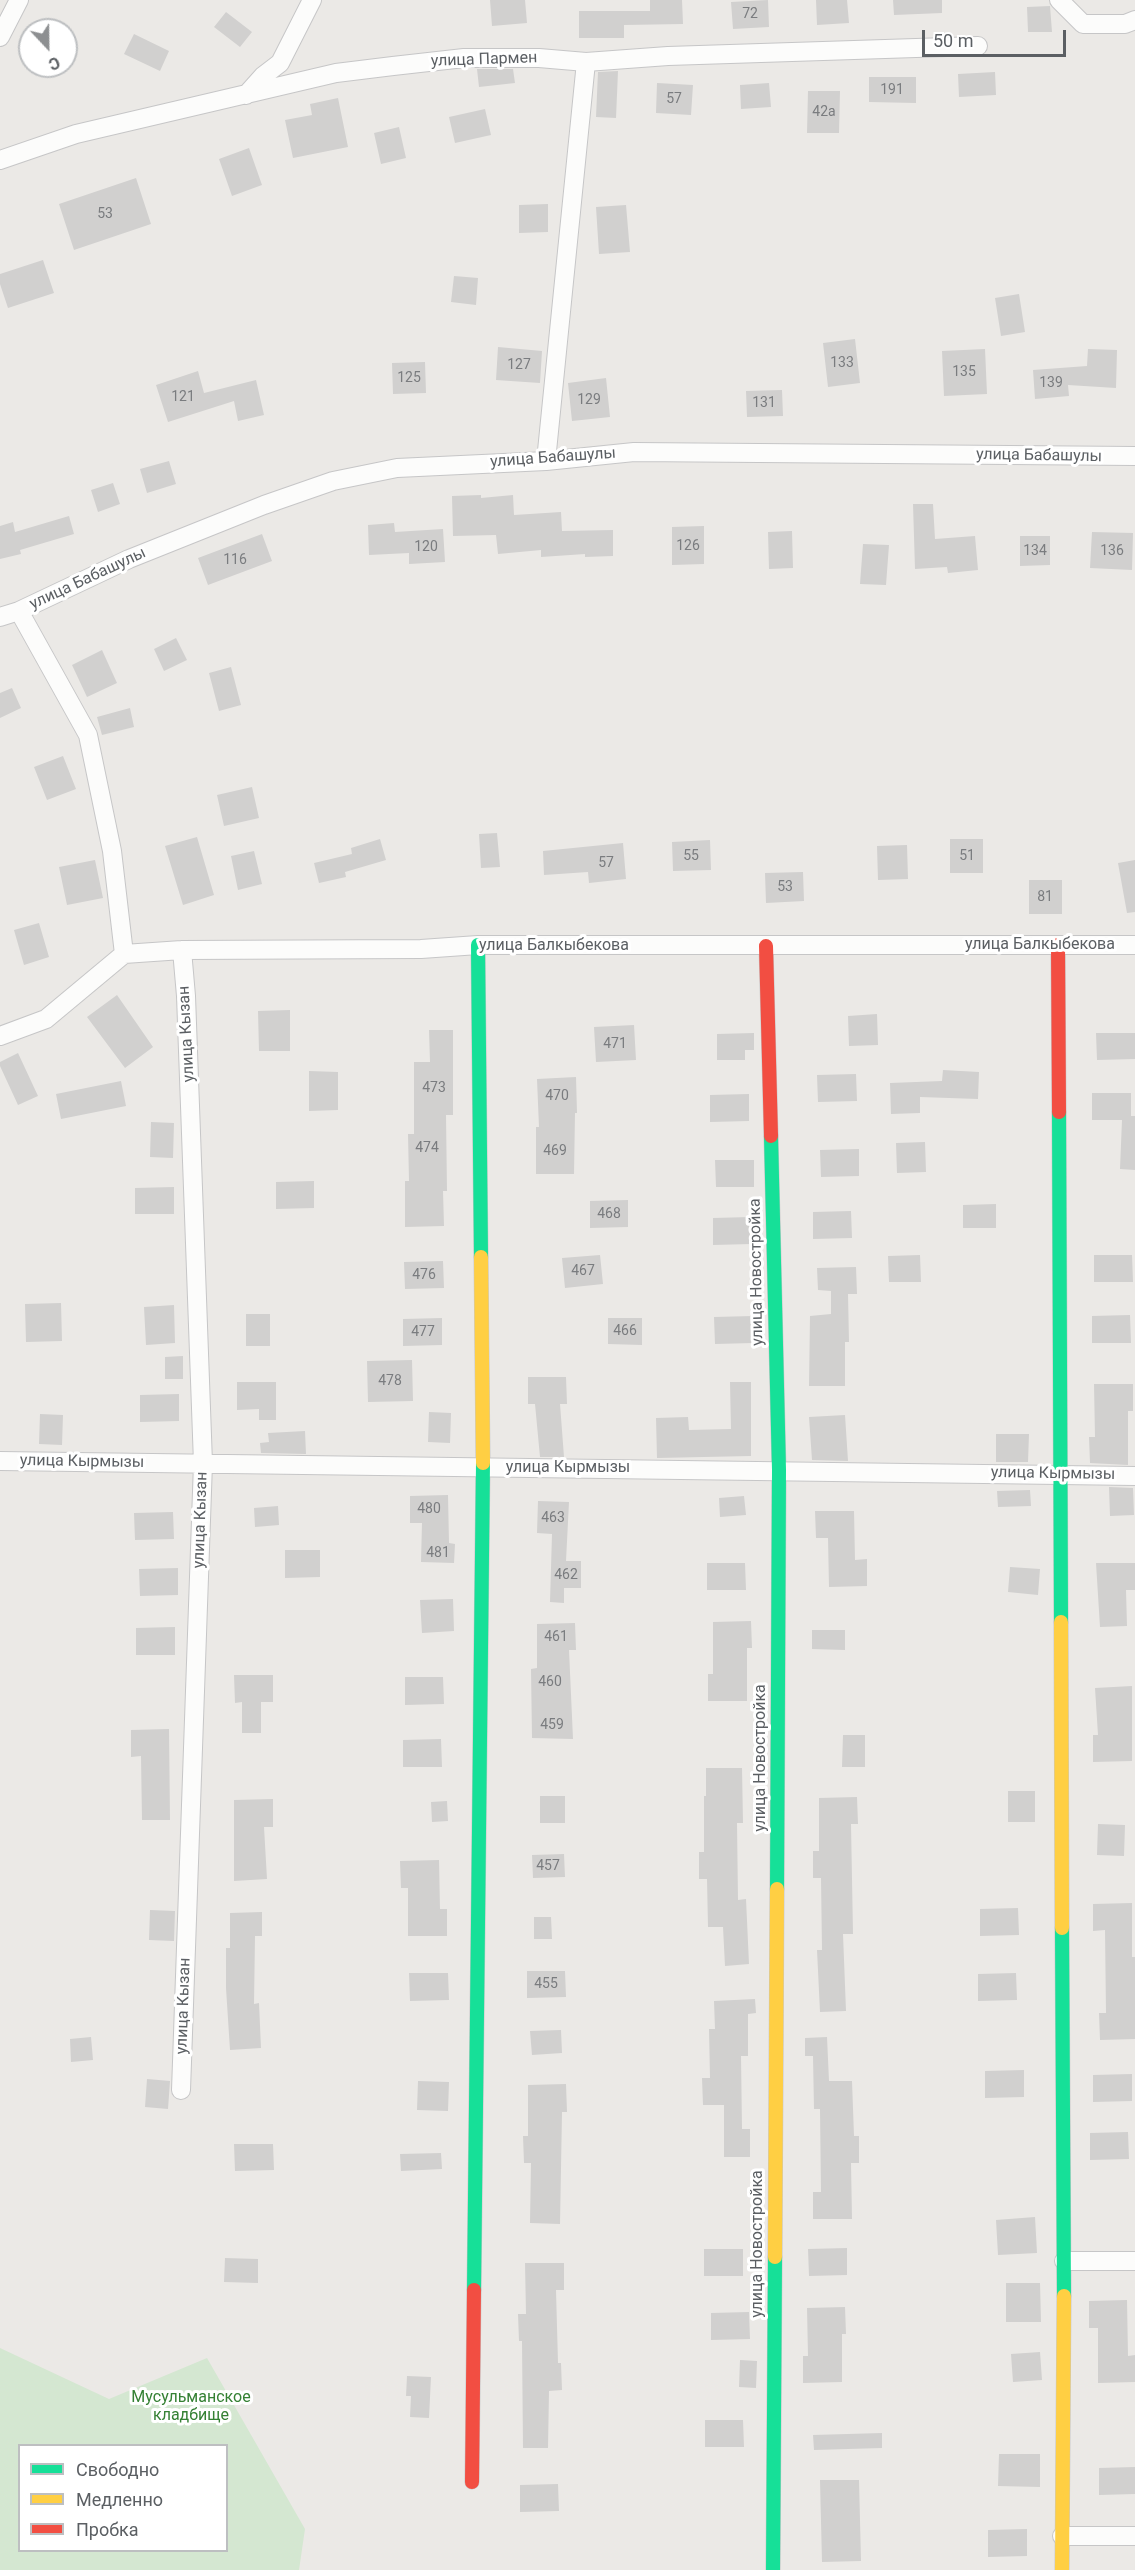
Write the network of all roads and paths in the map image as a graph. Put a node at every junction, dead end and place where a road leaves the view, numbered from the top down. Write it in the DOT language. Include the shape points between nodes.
graph roads {
  1 [pos="19,0"];
  2 [pos="312,0"];
  3 [pos="1059,0"];
  4 [pos="1135,20"];
  5 [pos="0,37"];
  6 [pos="978,46"];
  7 [pos="586,62"];
  8 [pos="246,95"];
  9 [pos="0,160"];
  10 [pos="1135,456"];
  11 [pos="546,461"];
  12 [pos="19,611"];
  13 [pos="0,617"];
  14 [pos="478,945"];
  15 [pos="1058,945"];
  16 [pos="1135,945"];
  17 [pos="766,946"];
  18 [pos="182,950"];
  19 [pos="124,954"];
  20 [pos="0,1036"];
  21 [pos="0,1461"];
  22 [pos="203,1463"];
  23 [pos="483,1467"];
  24 [pos="779,1470"];
  25 [pos="1062,1474"];
  26 [pos="1135,1476"];
  27 [pos="181,2090"];
  28 [pos="1135,2260"];
  29 [pos="1064,2261"];
  30 [pos="472,2482"];
  31 [pos="1062,2536"];
  32 [pos="1135,2536"];
  33 [pos="773,2570"];
  34 [pos="1062,2570"];
  1 -- 5 [label="street"];
  2 -- 8 [label="street" via="280,63"];
  3 -- 4 [label="street" via="1083,24 1125,24"];
  6 -- 7 [label="street, улица Пармен"];
  7 -- 8 [label="street, улица Пармен" via="464,58 336,74"];
  7 -- 11 [label="street"];
  8 -- 9 [label="street, улица Пармен" via="76,134"];
  10 -- 11 [label="street, улица Бабашулы" via="634,452"];
  11 -- 12 [label="street, улица Бабашулы" via="397,468 333,481 129,559"];
  12 -- 13 [label="street, улица Бабашулы"];
  12 -- 19 [label="street" via="88,735 112,851"];
  14 -- 17 [label="street, улица Балкыбекова"];
  14 -- 18 [label="street, улица Балкыбекова" via="421,949"];
  14 -- 23 [label="street"];
  15 -- 16 [label="street, улица Балкыбекова"];
  15 -- 17 [label="street, улица Балкыбекова"];
  15 -- 25 [label="street"];
  17 -- 24 [label="street, улица Новостройка"];
  18 -- 19 [label="street, улица Балкыбекова"];
  18 -- 22 [label="street, улица Кызан"];
  19 -- 20 [label="street" via="46,1019"];
  21 -- 22 [label="street, улица Кырмызы"];
  22 -- 23 [label="street, улица Кырмызы"];
  22 -- 27 [label="street, улица Кызан"];
  23 -- 24 [label="street, улица Кырмызы"];
  23 -- 30 [label="street"];
  24 -- 25 [label="street, улица Кырмызы"];
  24 -- 33 [label="street, улица Новостройка"];
  25 -- 26 [label="street, улица Кырмызы"];
  25 -- 29 [label="street"];
  28 -- 29 [label="street"];
  29 -- 31 [label="street"];
  31 -- 32 [label="street"];
  31 -- 34 [label="street"];
}
